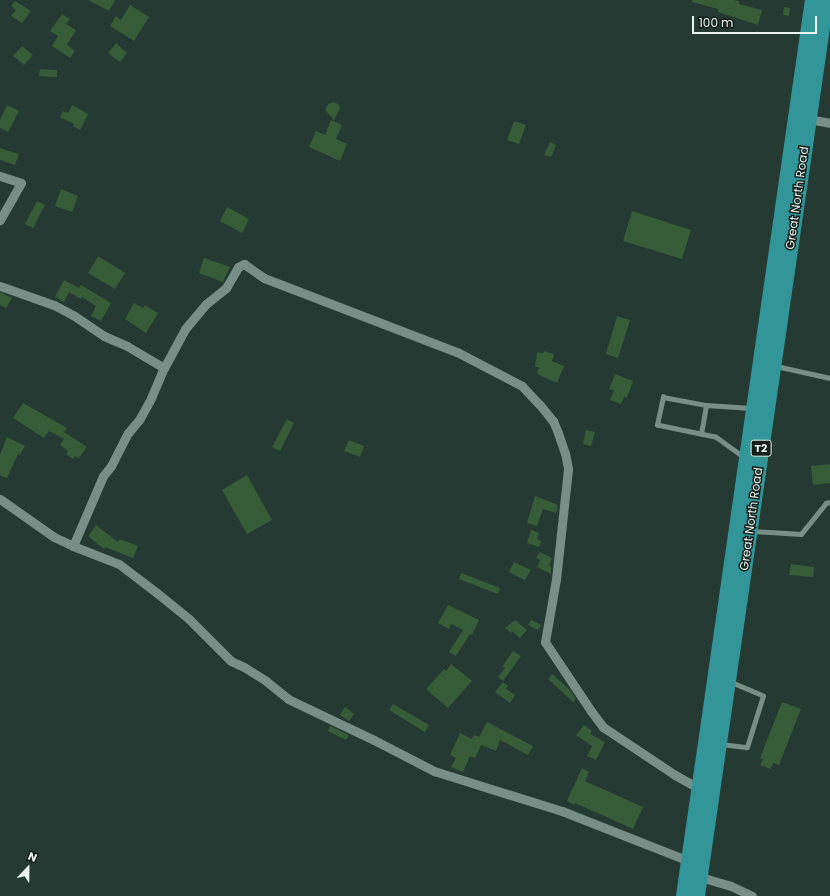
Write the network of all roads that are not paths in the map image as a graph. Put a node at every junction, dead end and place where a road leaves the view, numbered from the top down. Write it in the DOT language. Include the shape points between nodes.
graph roads {
  1 [pos="813,0"];
  2 [pos="826,0"];
  3 [pos="808,119"];
  4 [pos="830,123"];
  5 [pos="0,176"];
  6 [pos="0,220"];
  7 [pos="0,286"];
  8 [pos="773,365"];
  9 [pos="164,368"];
  10 [pos="830,378"];
  11 [pos="706,405"];
  12 [pos="754,408"];
  13 [pos="700,434"];
  14 [pos="747,460"];
  15 [pos="0,498"];
  16 [pos="830,502"];
  17 [pos="743,532"];
  18 [pos="73,546"];
  19 [pos="728,681"];
  20 [pos="719,744"];
  21 [pos="700,785"];
  22 [pos="690,861"];
  23 [pos="700,876"];
  24 [pos="684,896"];
  25 [pos="697,896"];
  26 [pos="752,896"];
  1 -- 12 [label="highway, Great North Road / T2"];
  2 -- 3 [label="highway, Great North Road / T2"];
  3 -- 4 [label="street"];
  3 -- 8 [label="highway, Great North Road / T2"];
  5 -- 6 [label="street" via="21,183"];
  7 -- 9 [label="street" via="54,305 104,336"];
  8 -- 10 [label="lane"];
  8 -- 17 [label="highway, Great North Road / T2"];
  9 -- 18 [label="street" via="142,415 128,433 98,486"];
  9 -- 21 [label="street" via="185,329 206,304 226,288 238,267 244,264 264,278 457,352 522,386 553,421 563,446 568,469 556,579 545,642 603,727 675,775 691,784"];
  11 -- 12 [label="lane"];
  11 -- 13 [label="lane"];
  11 -- 13 [label="lane" via="663,397 658,425"];
  12 -- 14 [label="highway, Great North Road / T2"];
  13 -- 14 [label="lane" via="715,437"];
  14 -- 17 [label="highway, Great North Road / T2"];
  15 -- 18 [label="street" via="38,527"];
  16 -- 17 [label="lane" via="826,503 801,534"];
  17 -- 19 [label="highway, Great North Road / T2"];
  17 -- 21 [label="highway, Great North Road / T2"];
  18 -- 22 [label="street" via="119,564 189,619 231,661 266,681 288,700 434,771 562,811"];
  19 -- 20 [label="highway, Great North Road / T2"];
  19 -- 20 [label="lane" via="762,696 747,747"];
  20 -- 23 [label="highway, Great North Road / T2"];
  21 -- 22 [label="highway, Great North Road / T2"];
  22 -- 24 [label="highway, Great North Road / T2"];
  23 -- 25 [label="highway, Great North Road / T2"];
  23 -- 26 [label="street"];
}
